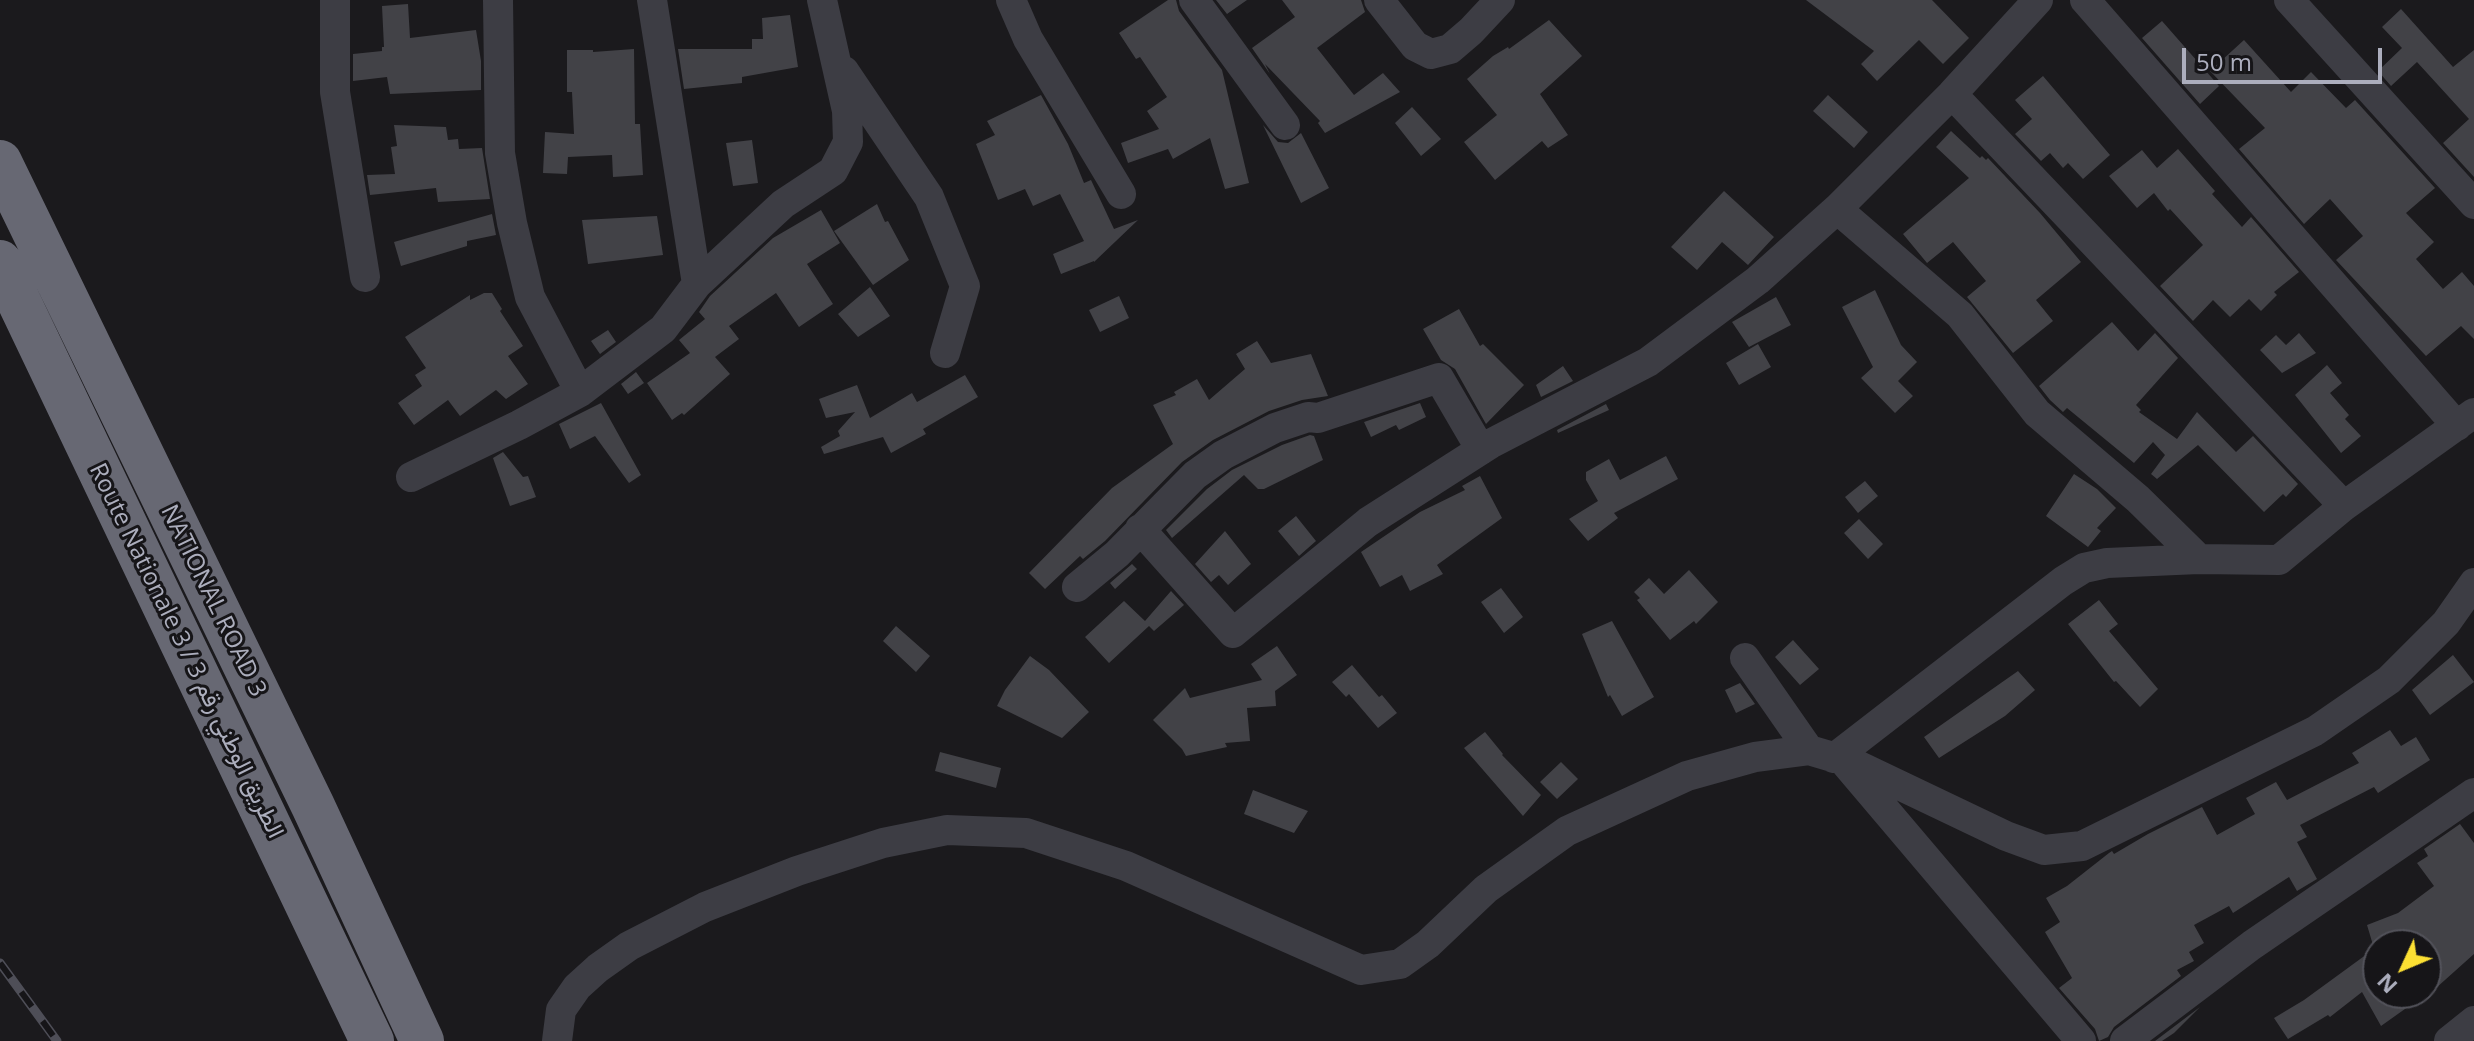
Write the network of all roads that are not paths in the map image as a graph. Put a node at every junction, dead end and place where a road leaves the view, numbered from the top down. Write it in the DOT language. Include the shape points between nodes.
graph roads {
  1 [pos="335,0"];
  2 [pos="498,0"];
  3 [pos="652,0"];
  4 [pos="822,0"];
  5 [pos="1011,0"];
  6 [pos="1194,0"];
  7 [pos="1379,0"];
  8 [pos="1500,0"];
  9 [pos="2038,0"];
  10 [pos="2085,0"];
  11 [pos="2289,0"];
  12 [pos="837,59"];
  13 [pos="1952,94"];
  14 [pos="1285,125"];
  15 [pos="0,162"];
  16 [pos="1121,194"];
  17 [pos="2474,204"];
  18 [pos="1837,209"];
  19 [pos="0,262"];
  20 [pos="365,277"];
  21 [pos="697,284"];
  22 [pos="945,353"];
  23 [pos="580,392"];
  24 [pos="2465,419"];
  25 [pos="1481,450"];
  26 [pos="411,477"];
  27 [pos="2344,506"];
  28 [pos="1140,529"];
  29 [pos="2199,559"];
  30 [pos="2474,583"];
  31 [pos="1077,587"];
  32 [pos="1745,658"];
  33 [pos="1829,756"];
  34 [pos="2474,793"];
  35 [pos="313,806"];
  36 [pos="269,824"];
  37 [pos="2474,1021"];
  38 [pos="372,1041"];
  39 [pos="422,1041"];
  40 [pos="557,1041"];
  41 [pos="2081,1041"];
  42 [pos="2125,1041"];
  43 [pos="2449,1041"];
  1 -- 20 [label="street" via="335,92"];
  2 -- 23 [label="street" via="500,153 512,223 530,297"];
  3 -- 21 [label="street"];
  4 -- 12 [label="street"];
  5 -- 16 [label="street" via="1028,39"];
  6 -- 14 [label="street"];
  7 -- 8 [label="street" via="1415,46 1431,54 1450,49"];
  9 -- 13 [label="street"];
  10 -- 24 [label="street"];
  11 -- 17 [label="street"];
  12 -- 21 [label="street" via="848,142 833,171 783,204"];
  12 -- 22 [label="street" via="929,197 965,286"];
  13 -- 18 [label="street"];
  13 -- 27 [label="street"];
  15 -- 35 [label="highway, NATIONAL ROAD 3"];
  18 -- 25 [label="street" via="1758,280 1648,362"];
  18 -- 29 [label="street" via="1960,315 2037,413"];
  19 -- 36 [label="highway, Route Nationale 3 / الطريق الوطني رقم 3"];
  21 -- 23 [label="street" via="663,329"];
  23 -- 26 [label="street"];
  24 -- 27 [label="street"];
  25 -- 28 [label="street" via="1439,378 1308,417 1249,441 1195,475"];
  25 -- 28 [label="street" via="1368,522 1233,633"];
  27 -- 29 [label="street" via="2279,560"];
  28 -- 31 [label="street"];
  29 -- 33 [label="street" via="2084,568"];
  30 -- 33 [label="street" via="2446,623 2389,680 2315,731 2082,846 2044,850"];
  32 -- 33 [label="street"];
  33 -- 40 [label="street" via="1755,757 1687,776 1567,831 1486,889 1400,964 1361,970 1126,866 1026,833 947,830 883,843 705,907 629,946 577,987 561,1010"];
  33 -- 41 [label="street"];
  34 -- 42 [label="street" via="2252,945"];
  35 -- 36 [label="highway"];
  35 -- 39 [label="highway, NATIONAL ROAD 3"];
  36 -- 38 [label="highway, Route Nationale 3 / الطريق الوطني رقم 3"];
  37 -- 43 [label="street"];
}
